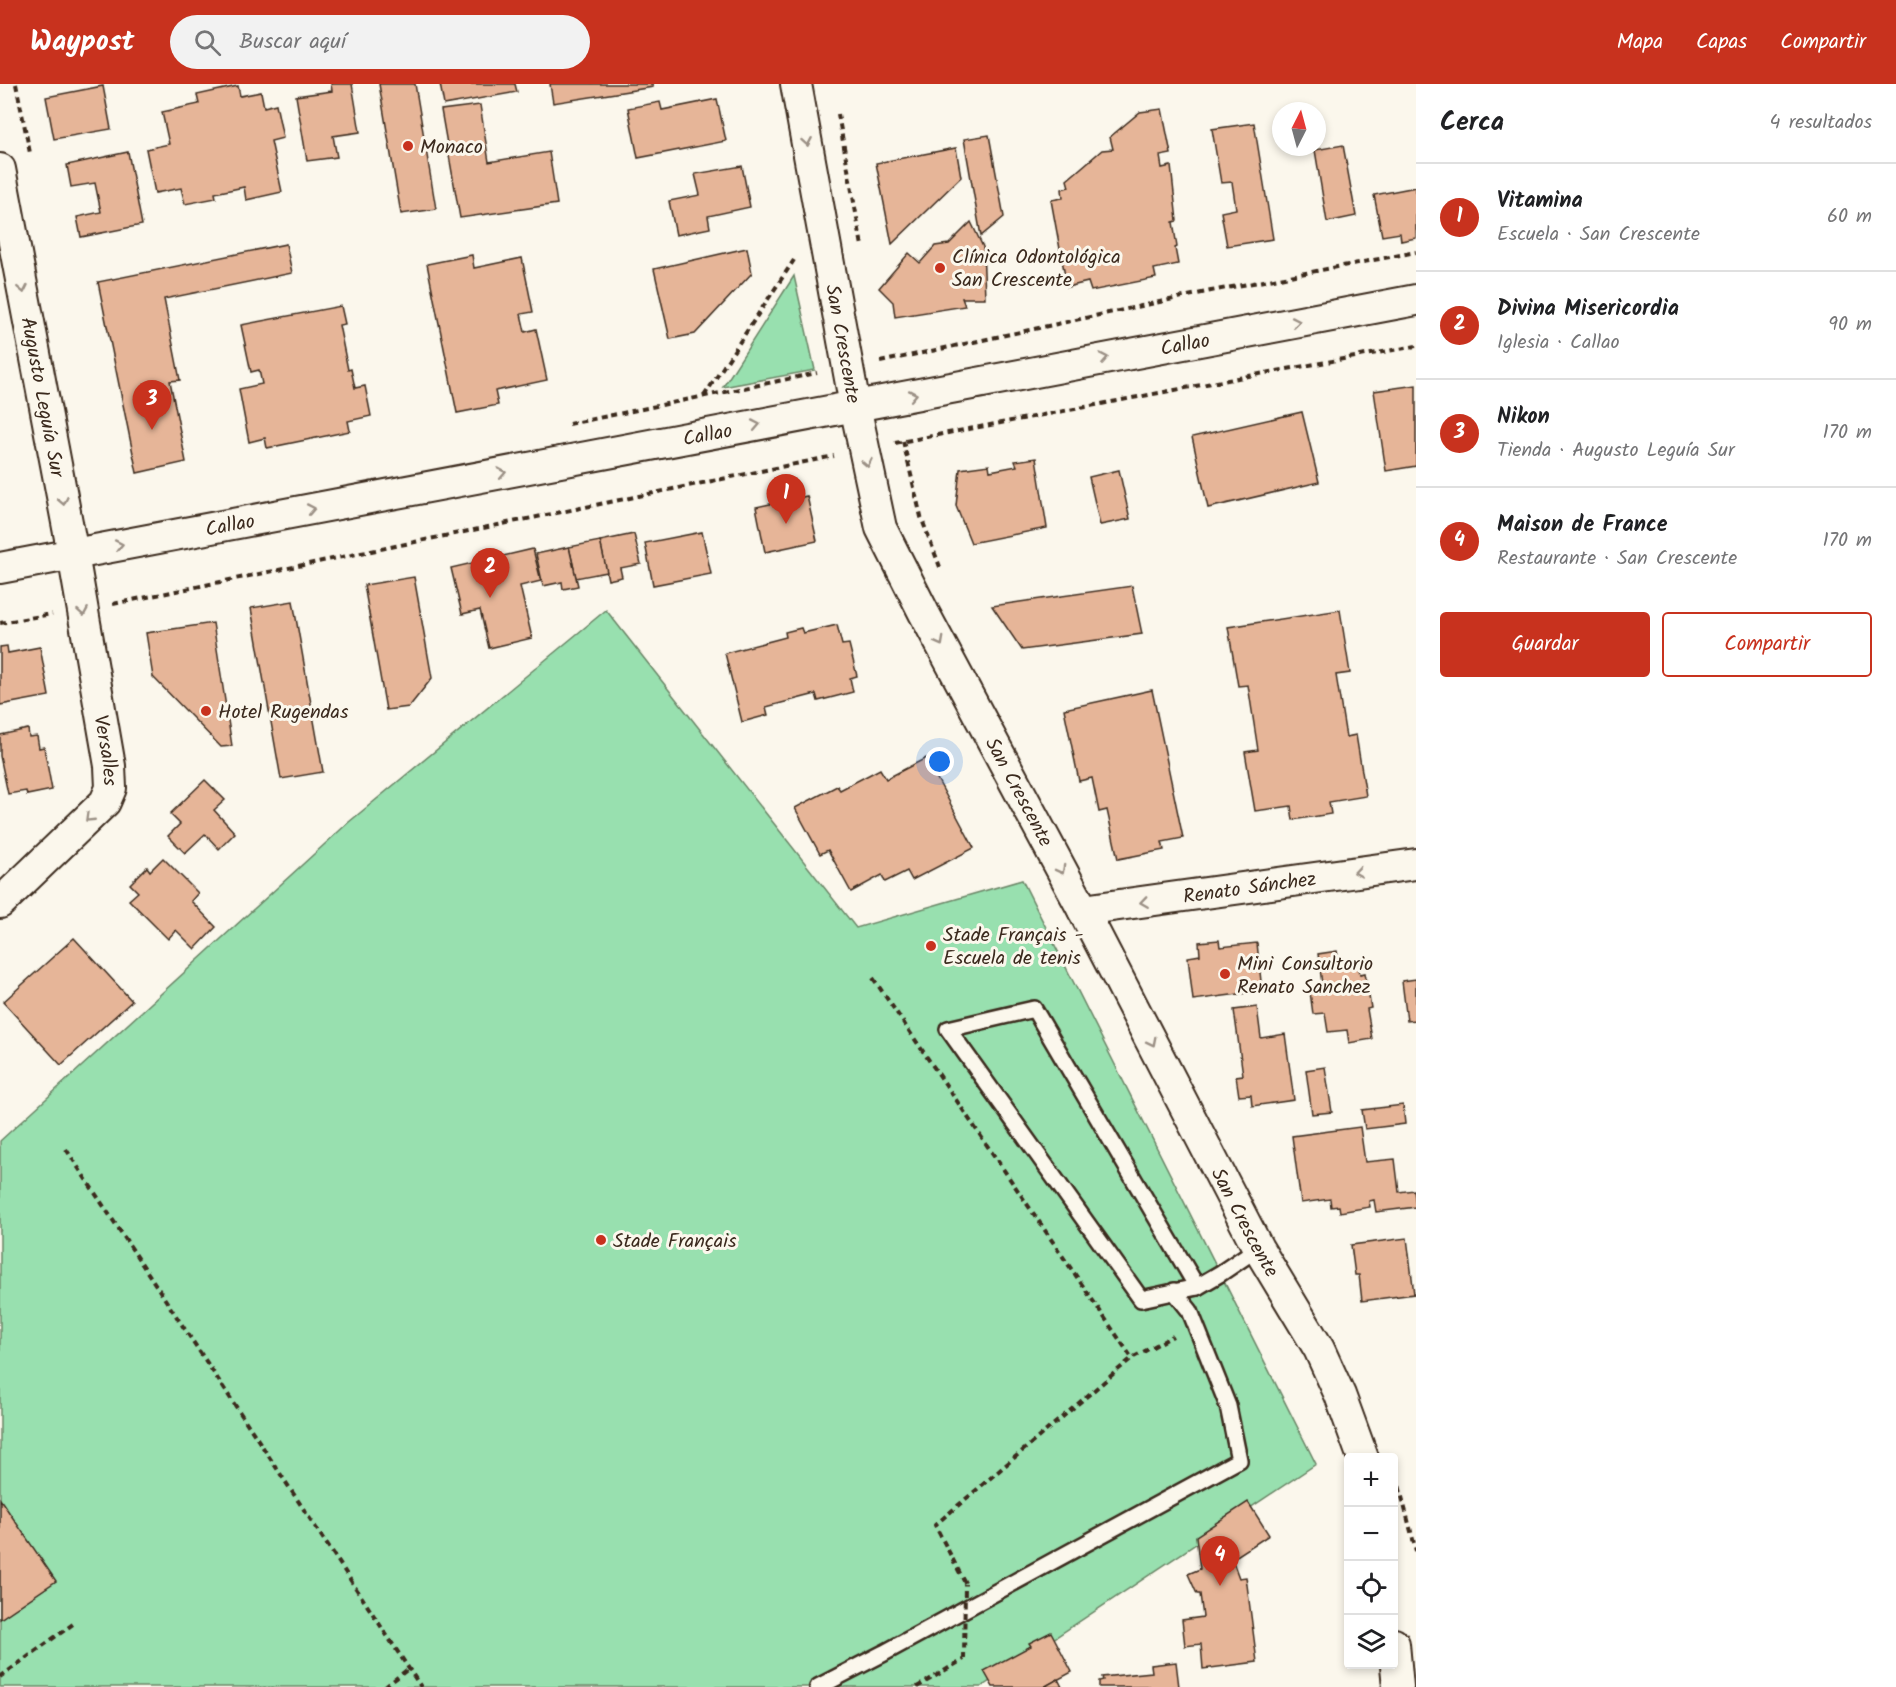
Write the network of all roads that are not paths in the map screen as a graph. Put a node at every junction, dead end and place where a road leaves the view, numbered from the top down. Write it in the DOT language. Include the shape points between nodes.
graph roads {
  1 [pos="796,84"];
  2 [pos="0,169"];
  3 [pos="1416,300"];
  4 [pos="855,406"];
  5 [pos="73,554"];
  6 [pos="0,568"];
  7 [pos="1416,864"];
  8 [pos="0,903"];
  9 [pos="1083,910"];
  10 [pos="1258,1248"];
  11 [pos="1197,1287"];
  12 [pos="1174,1291"];
  13 [pos="1361,1453"];
  14 [pos="1396,1669"];
  15 [pos="818,1687"];
  16 [pos="1398,1687"];
  1 -- 4 [label="street, San Crescente, one-way"];
  2 -- 5 [label="street, Augusto Leguía Sur, one-way"];
  4 -- 3 [label="street, Callao, one-way"];
  5 -- 4 [label="street, Callao, one-way"];
  4 -- 9 [label="street, San Crescente, one-way" via="881,528"];
  5 -- 6 [label="street, Callao"];
  5 -- 8 [label="street, Versalles, one-way" via="111,788 105,802"];
  7 -- 9 [label="street, Renato Sánchez, one-way"];
  9 -- 10 [label="street, San Crescente, one-way"];
  10 -- 11 [label="lane"];
  10 -- 13 [label="street, San Crescente" via="1319,1349"];
  11 -- 12 [label="lane"];
  11 -- 12 [label="lane" via="1034,1009 948,1029 1141,1299"];
  12 -- 15 [label="lane" via="1190,1311 1228,1406 1239,1460"];
  14 -- 16 [label="street"];
}
